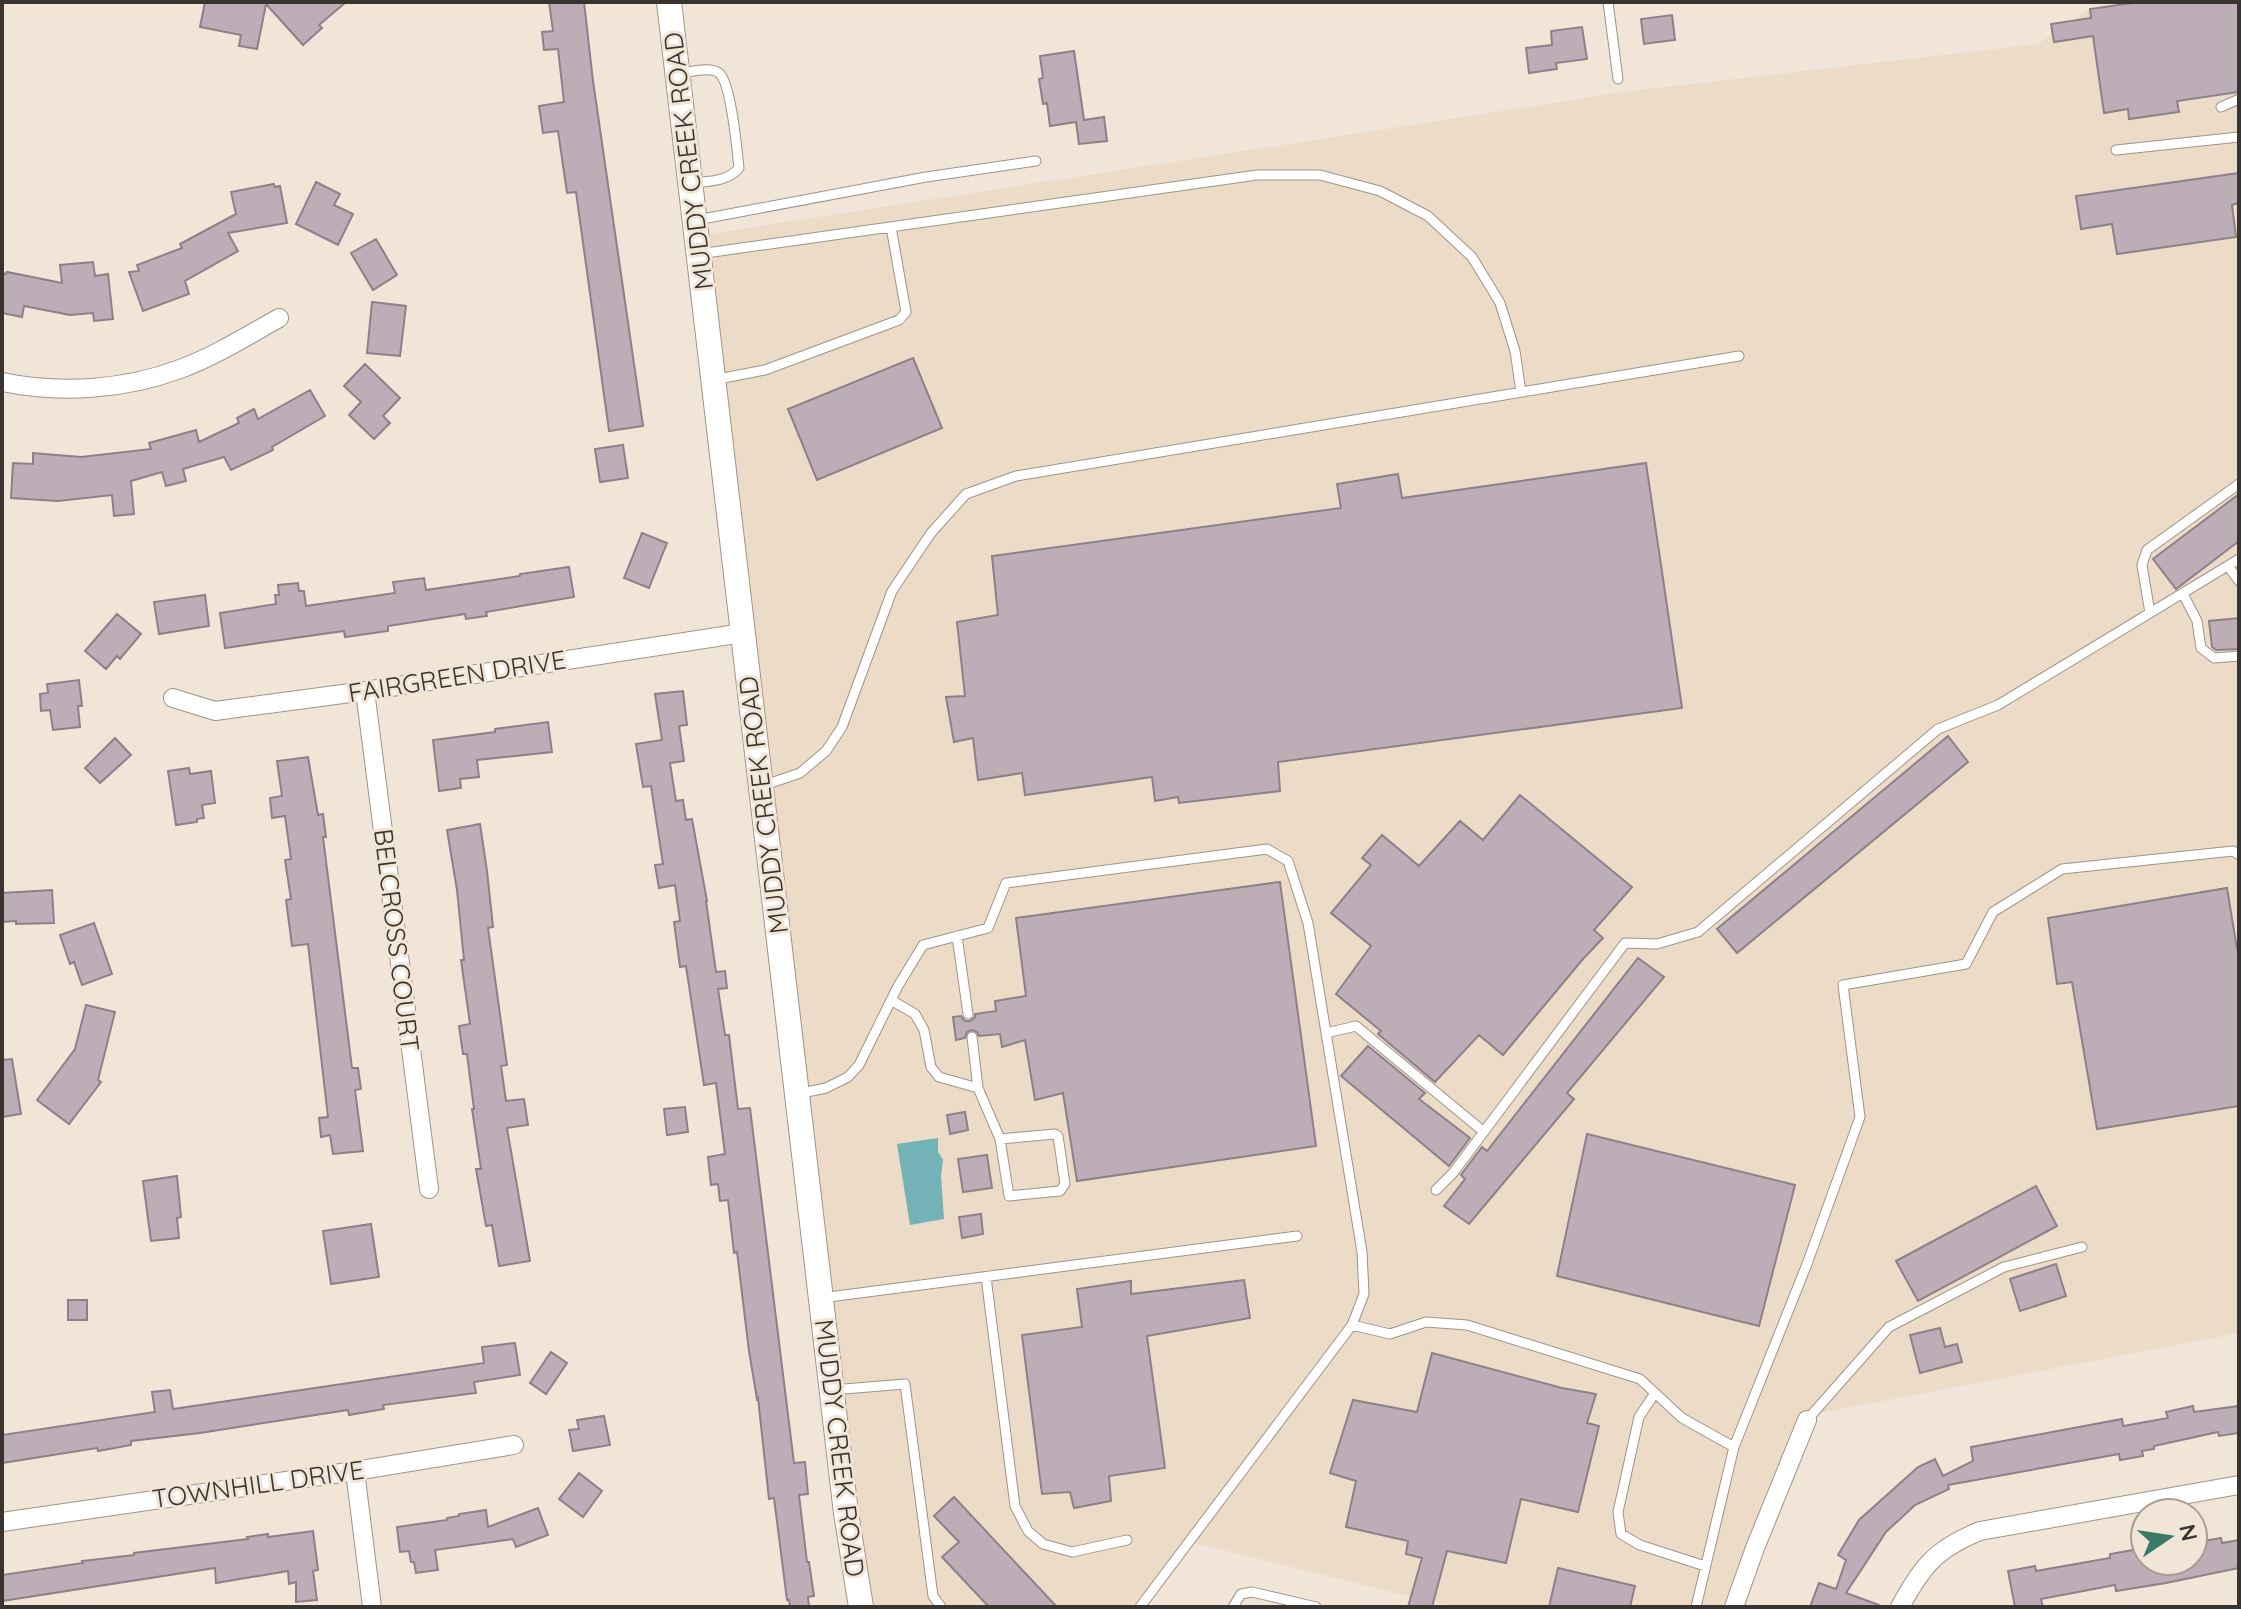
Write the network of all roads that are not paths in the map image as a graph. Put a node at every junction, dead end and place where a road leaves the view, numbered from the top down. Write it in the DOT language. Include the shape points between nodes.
graph roads {
  1 [pos="669,2"];
  2 [pos="1608,2"];
  3 [pos="677,73"];
  4 [pos="1618,79"];
  5 [pos="2239,99"];
  6 [pos="2221,107"];
  7 [pos="2239,137"];
  8 [pos="2116,150"];
  9 [pos="1036,161"];
  10 [pos="690,184"];
  11 [pos="693,220"];
  12 [pos="891,227"];
  13 [pos="699,254"];
  14 [pos="279,318"];
  15 [pos="1739,356"];
  16 [pos="713,380"];
  17 [pos="2,382"];
  18 [pos="1521,392"];
  19 [pos="2239,484"];
  20 [pos="2239,559"];
  21 [pos="2228,566"];
  22 [pos="2239,581"];
  23 [pos="2183,594"];
  24 [pos="2150,613"];
  25 [pos="743,633"];
  26 [pos="2239,656"];
  27 [pos="365,691"];
  28 [pos="173,698"];
  29 [pos="761,786"];
  30 [pos="2239,855"];
  31 [pos="957,936"];
  32 [pos="891,1000"];
  33 [pos="968,1014"];
  34 [pos="1326,1033"];
  35 [pos="972,1037"];
  36 [pos="978,1088"];
  37 [pos="797,1094"];
  38 [pos="1484,1132"];
  39 [pos="1000,1139"];
  40 [pos="429,1189"];
  41 [pos="1436,1190"];
  42 [pos="1297,1236"];
  43 [pos="2082,1247"];
  44 [pos="986,1277"];
  45 [pos="821,1298"];
  46 [pos="1352,1325"];
  47 [pos="832,1390"];
  48 [pos="1655,1393"];
  49 [pos="1807,1420"];
  50 [pos="514,1445"];
  51 [pos="1734,1447"];
  52 [pos="355,1471"];
  53 [pos="2239,1485"];
  54 [pos="2,1522"];
  55 [pos="1127,1540"];
  56 [pos="1705,1566"];
  57 [pos="372,1607"];
  58 [pos="861,1607"];
  59 [pos="941,1607"];
  60 [pos="1140,1607"];
  61 [pos="1233,1607"];
  62 [pos="1316,1607"];
  63 [pos="1696,1607"];
  64 [pos="1734,1607"];
  65 [pos="1900,1607"];
  1 -- 3 [label="street, MUDDY CREEK ROAD"];
  2 -- 4 [label="lane"];
  3 -- 10 [label="street, MUDDY CREEK ROAD"];
  3 -- 10 [label="lane" via="708,69 719,73 727,85 739,168 722,180"];
  5 -- 6 [label="lane"];
  7 -- 8 [label="lane"];
  9 -- 11 [label="lane"];
  10 -- 11 [label="street, MUDDY CREEK ROAD"];
  11 -- 13 [label="street, MUDDY CREEK ROAD"];
  12 -- 13 [label="lane"];
  12 -- 16 [label="lane" via="906,312 899,320 765,370"];
  12 -- 18 [label="lane" via="1257,175 1320,175 1380,191 1428,216 1472,257 1500,303"];
  13 -- 16 [label="street, MUDDY CREEK ROAD"];
  14 -- 17 [label="street" via="217,353 140,381 88,388"];
  15 -- 18 [label="lane"];
  16 -- 25 [label="street, MUDDY CREEK ROAD"];
  18 -- 29 [label="lane" via="1016,476 966,494 931,533 892,591 842,727 826,751 800,773"];
  19 -- 24 [label="lane" via="2147,550 2142,565"];
  20 -- 21 [label="lane"];
  21 -- 22 [label="lane"];
  21 -- 23 [label="lane"];
  23 -- 24 [label="lane"];
  23 -- 26 [label="lane" via="2197,621 2201,648 2214,658"];
  24 -- 38 [label="lane" via="1998,705 1938,729 1698,932 1657,944 1625,943"];
  25 -- 27 [label="street, FAIRGREEN DRIVE"];
  25 -- 29 [label="street, MUDDY CREEK ROAD"];
  27 -- 28 [label="street, FAIRGREEN DRIVE" via="215,711"];
  27 -- 40 [label="street, BELCROSS COURT"];
  29 -- 37 [label="street, MUDDY CREEK ROAD"];
  30 -- 51 [label="lane" via="2233,851 2062,869 1993,912 1966,964 1843,985 1860,1117"];
  31 -- 32 [label="lane" via="923,945"];
  31 -- 33 [label="lane"];
  31 -- 34 [label="lane" via="988,928 1006,883 1267,849 1288,861 1300,898"];
  32 -- 36 [label="lane" via="915,1014 939,1077"];
  32 -- 37 [label="lane" via="848,1077"];
  34 -- 38 [label="lane" via="1356,1026"];
  34 -- 46 [label="lane" via="1362,1252 1364,1294"];
  35 -- 36 [label="lane"];
  36 -- 39 [label="lane"];
  37 -- 45 [label="street, MUDDY CREEK ROAD"];
  38 -- 41 [label="lane"];
  39 -- 39 [label="lane" via="1058,1136 1063,1188 1009,1196"];
  42 -- 44 [label="lane"];
  43 -- 49 [label="lane" via="2004,1267 1889,1327"];
  44 -- 45 [label="lane"];
  44 -- 55 [label="lane" via="1015,1506 1028,1531 1043,1544 1072,1552"];
  45 -- 47 [label="street, MUDDY CREEK ROAD"];
  46 -- 48 [label="lane" via="1390,1334 1426,1322 1467,1325 1640,1379"];
  46 -- 60 [label="lane"];
  47 -- 58 [label="street, MUDDY CREEK ROAD"];
  47 -- 59 [label="lane" via="905,1384 933,1596"];
  48 -- 51 [label="lane" via="1682,1418"];
  48 -- 56 [label="lane" via="1639,1417 1618,1512 1621,1534"];
  49 -- 64 [label="street"];
  50 -- 52 [label="street, TOWNHILL DRIVE"];
  51 -- 56 [label="lane"];
  52 -- 54 [label="street, TOWNHILL DRIVE"];
  52 -- 57 [label="street"];
  53 -- 65 [label="street" via="1980,1531 1935,1556"];
  56 -- 63 [label="lane"];
  61 -- 62 [label="lane" via="1241,1594 1252,1592"];
}
